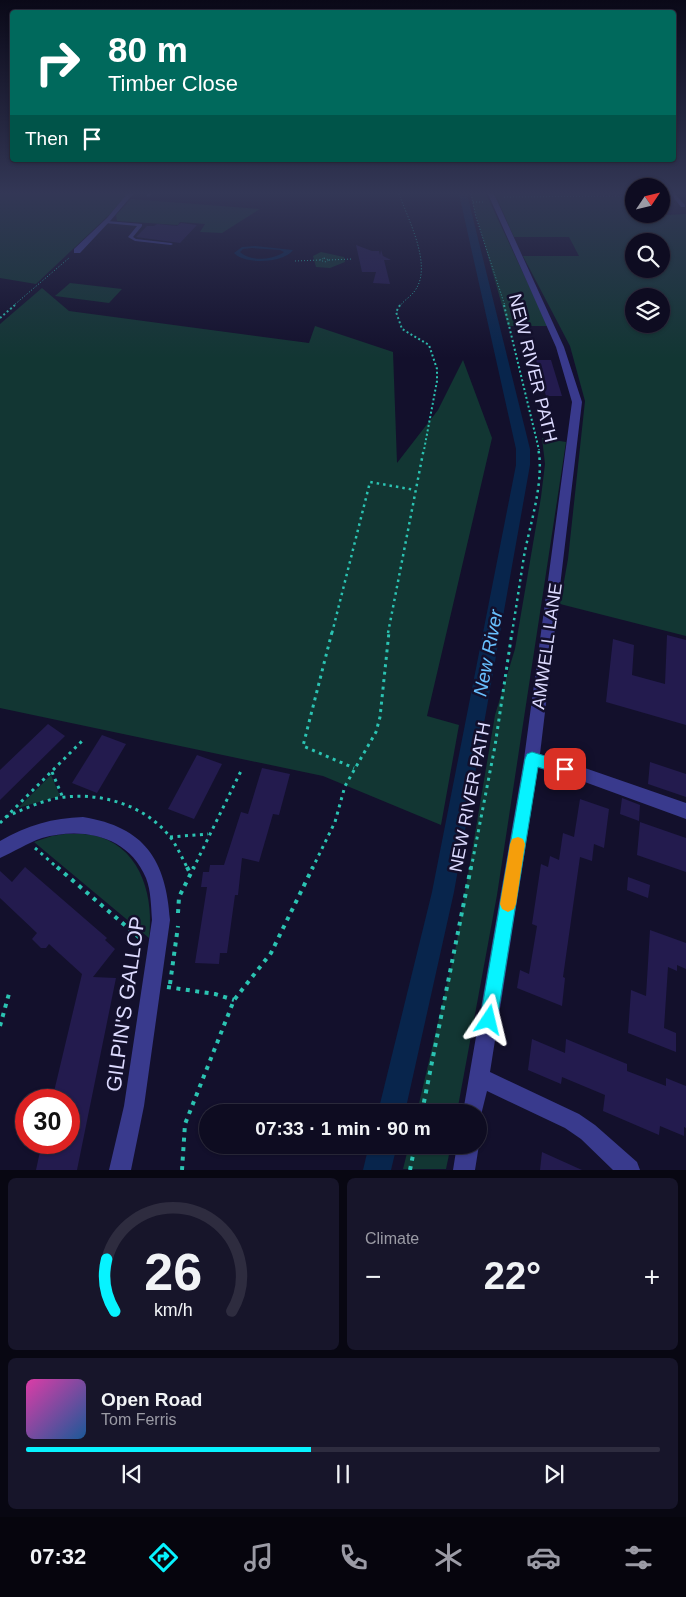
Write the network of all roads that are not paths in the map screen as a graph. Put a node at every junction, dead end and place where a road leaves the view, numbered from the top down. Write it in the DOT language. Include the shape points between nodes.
graph roads {
  1 [pos="514,249"];
  2 [pos="532,759"];
  3 [pos="686,812"];
  4 [pos="0,850"];
  5 [pos="479,1077"];
  6 [pos="474,1104"];
  7 [pos="467,1154"];
  8 [pos="120,1170"];
  9 [pos="464,1170"];
  10 [pos="629,1170"];
  1 -- 2 [label="street, AMWELL LANE" via="560,347 577,402"];
  2 -- 3 [label="street"];
  2 -- 5 [label="street, AMWELL LANE"];
  4 -- 8 [label="street, GILPIN'S GALLOP" via="22,837 80,824 122,836 136,848 152,872 160,902 157,953 161,986"];
  5 -- 6 [label="street, AMWELL LANE"];
  5 -- 10 [label="street" via="572,1121"];
  7 -- 9 [label="street"];
}
